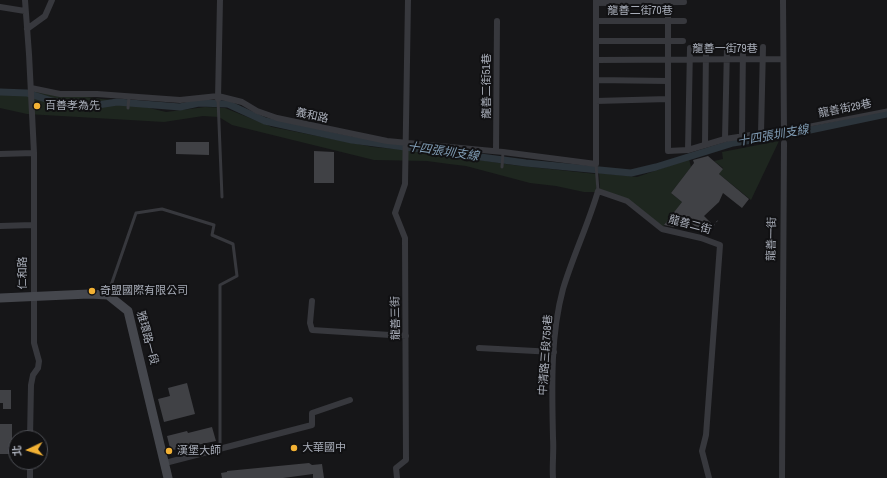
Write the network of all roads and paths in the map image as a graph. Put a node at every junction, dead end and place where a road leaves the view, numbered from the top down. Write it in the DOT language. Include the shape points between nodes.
graph roads {
  1 [pos="25,0"];
  2 [pos="52,0"];
  3 [pos="220,0"];
  4 [pos="408,0"];
  5 [pos="783,0"];
  6 [pos="596,1"];
  7 [pos="668,1"];
  8 [pos="684,2"];
  9 [pos="0,7"];
  10 [pos="25,11"];
  11 [pos="497,21"];
  12 [pos="596,21"];
  13 [pos="668,21"];
  14 [pos="684,21"];
  15 [pos="27,29"];
  16 [pos="596,41"];
  17 [pos="668,41"];
  18 [pos="684,41"];
  19 [pos="727,47"];
  20 [pos="743,47"];
  21 [pos="762,47"];
  22 [pos="690,48"];
  23 [pos="706,48"];
  24 [pos="668,59"];
  25 [pos="689,59"];
  26 [pos="706,59"];
  27 [pos="726,59"];
  28 [pos="743,59"];
  29 [pos="762,59"];
  30 [pos="783,59"];
  31 [pos="596,60"];
  32 [pos="596,80"];
  33 [pos="668,80"];
  34 [pos="31,88"];
  35 [pos="129,97"];
  36 [pos="218,98"];
  37 [pos="668,99"];
  38 [pos="596,101"];
  39 [pos="128,108"];
  40 [pos="887,110"];
  41 [pos="784,131"];
  42 [pos="761,133"];
  43 [pos="742,136"];
  44 [pos="725,139"];
  45 [pos="404,143"];
  46 [pos="784,143"];
  47 [pos="705,145"];
  48 [pos="688,150"];
  49 [pos="499,152"];
  50 [pos="34,153"];
  51 [pos="0,154"];
  52 [pos="596,164"];
  53 [pos="502,167"];
  54 [pos="598,191"];
  55 [pos="222,197"];
  56 [pos="669,217"];
  57 [pos="718,220"];
  58 [pos="33,225"];
  59 [pos="678,225"];
  60 [pos="0,226"];
  61 [pos="675,226"];
  62 [pos="699,231"];
  63 [pos="704,235"];
  64 [pos="33,296"];
  65 [pos="108,296"];
  66 [pos="0,298"];
  67 [pos="312,301"];
  68 [pos="406,336"];
  69 [pos="479,348"];
  70 [pos="554,352"];
  71 [pos="350,400"];
  72 [pos="30,430"];
  73 [pos="220,449"];
  74 [pos="165,463"];
  75 [pos="168,478"];
  76 [pos="397,478"];
  77 [pos="553,478"];
  78 [pos="709,478"];
  79 [pos="782,478"];
  1 -- 10 [label="street"];
  2 -- 15 [label="street" via="45,16"];
  3 -- 36 [label="street"];
  4 -- 45 [label="street"];
  5 -- 30 [label="street, 龍善一街"];
  6 -- 7 [label="street"];
  6 -- 12 [label="street"];
  7 -- 8 [label="street"];
  7 -- 13 [label="street"];
  9 -- 10 [label="street"];
  10 -- 15 [label="street"];
  11 -- 49 [label="street, 龍善二街51巷"];
  12 -- 13 [label="street, 龍善二街70巷"];
  12 -- 16 [label="street"];
  13 -- 14 [label="street, 龍善二街70巷"];
  13 -- 17 [label="street"];
  15 -- 34 [label="street"];
  16 -- 17 [label="street"];
  16 -- 31 [label="street"];
  17 -- 18 [label="street"];
  17 -- 24 [label="street"];
  19 -- 27 [label="street"];
  20 -- 28 [label="street"];
  21 -- 29 [label="street"];
  22 -- 25 [label="street"];
  23 -- 26 [label="street"];
  24 -- 25 [label="street, 龍善一街79巷"];
  24 -- 31 [label="street, 龍善一街79巷"];
  24 -- 33 [label="street"];
  25 -- 26 [label="street, 龍善一街79巷"];
  25 -- 48 [label="street"];
  26 -- 27 [label="street, 龍善一街79巷"];
  26 -- 47 [label="street"];
  27 -- 28 [label="street, 龍善一街79巷"];
  27 -- 44 [label="street"];
  28 -- 29 [label="street, 龍善一街79巷"];
  28 -- 43 [label="street"];
  29 -- 30 [label="street, 龍善一街79巷"];
  29 -- 42 [label="street"];
  30 -- 41 [label="street, 龍善一街"];
  31 -- 32 [label="street"];
  32 -- 33 [label="street"];
  32 -- 38 [label="street"];
  33 -- 37 [label="street"];
  34 -- 35 [label="street, 義和路" via="60,94"];
  34 -- 50 [label="street, 仁和路"];
  35 -- 36 [label="street, 義和路" via="180,100"];
  35 -- 39 [label="lane"];
  36 -- 45 [label="street, 義和路" via="242,102 277,118"];
  36 -- 55 [label="lane"];
  37 -- 38 [label="street"];
  37 -- 48 [label="street" via="668,151"];
  38 -- 52 [label="street"];
  40 -- 41 [label="lane, 龍善街29巷"];
  41 -- 42 [label="street"];
  41 -- 46 [label="lane, 龍善一街"];
  42 -- 43 [label="street"];
  43 -- 44 [label="street"];
  44 -- 47 [label="street"];
  45 -- 49 [label="street"];
  45 -- 68 [label="street, 龍善三街" via="405,184 395,213 405,238"];
  46 -- 79 [label="street, 龍善一街"];
  47 -- 48 [label="street"];
  49 -- 52 [label="street"];
  49 -- 53 [label="lane"];
  50 -- 51 [label="street"];
  50 -- 58 [label="street, 仁和路"];
  52 -- 54 [label="lane"];
  54 -- 70 [label="street, 中清路三段758巷" via="563,290 555,326"];
  54 -- 78 [label="street, 龍善二街" via="627,201 662,229 720,245 706,435 702,451"];
  56 -- 59 [label="path"];
  57 -- 63 [label="path"];
  58 -- 60 [label="street"];
  58 -- 64 [label="street, 仁和路"];
  59 -- 61 [label="path"];
  59 -- 62 [label="path" via="684,219"];
  64 -- 65 [label="street"];
  64 -- 66 [label="street"];
  64 -- 72 [label="street, 仁和路" via="34,343 39,360 31,385"];
  65 -- 73 [label="lane" via="136,213 162,209 214,225 212,235 233,244 237,276 220,284"];
  65 -- 74 [label="street, 雅環路一段" via="128,311"];
  67 -- 68 [label="street" via="312,330"];
  68 -- 76 [label="street, 龍善三街" via="406,460 396,468"];
  69 -- 70 [label="street"];
  70 -- 77 [label="street, 中清路三段758巷"];
  71 -- 73 [label="street" via="312,413 312,425"];
  73 -- 74 [label="street"];
  74 -- 75 [label="street, 雅環路一段"];
}
